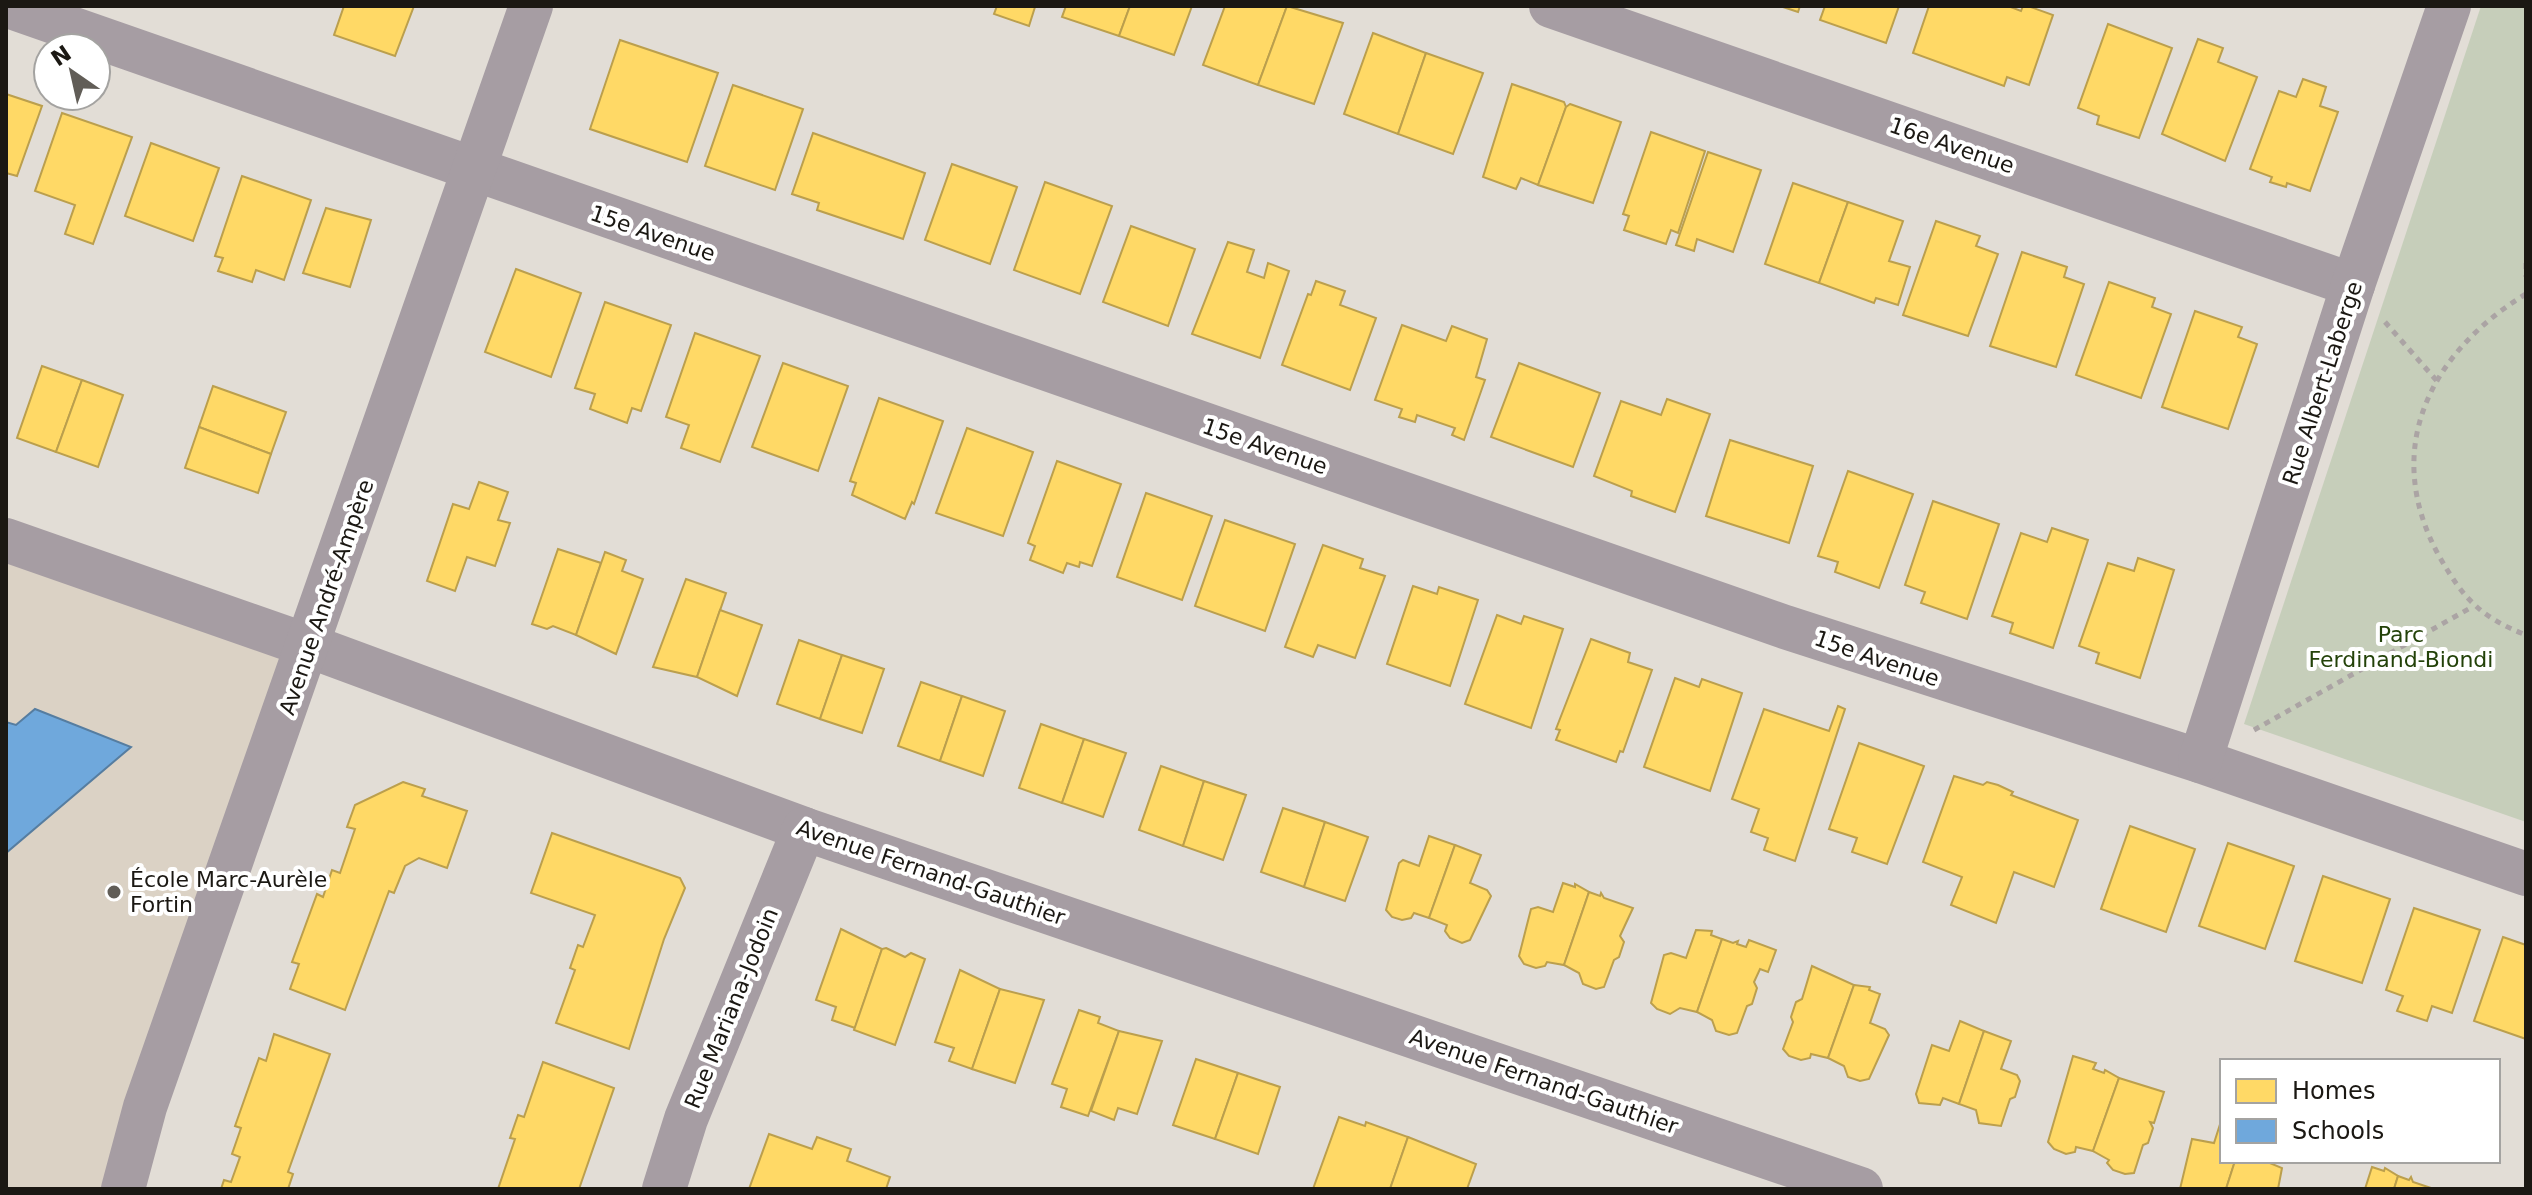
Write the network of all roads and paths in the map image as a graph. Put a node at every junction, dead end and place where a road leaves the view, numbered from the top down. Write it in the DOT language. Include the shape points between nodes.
graph roads {
  1 [pos="8,6"];
  2 [pos="531,6"];
  3 [pos="1551,6"];
  4 [pos="2449,6"];
  5 [pos="474,170"];
  6 [pos="2526,263"];
  7 [pos="2526,277"];
  8 [pos="2353,285"];
  9 [pos="2526,294"];
  10 [pos="2437,381"];
  11 [pos="6,540"];
  12 [pos="2472,607"];
  13 [pos="2526,635"];
  14 [pos="309,646"];
  15 [pos="2200,761"];
  16 [pos="804,829"];
  17 [pos="2526,874"];
  18 [pos="123,1189"];
  19 [pos="664,1189"];
  20 [pos="1861,1189"];
  1 -- 5 [label="street, 15e Avenue"];
  2 -- 5 [label="street, Avenue André-Ampère"];
  3 -- 8 [label="street, 16e Avenue"];
  4 -- 8 [label="street, Rue Albert-Laberge"];
  5 -- 14 [label="street, Avenue André-Ampère"];
  5 -- 15 [label="street, 15e Avenue" via="1785,627"];
  6 -- 7 [label="path"];
  8 -- 10 [label="path"];
  8 -- 15 [label="street, Rue Albert-Laberge"];
  9 -- 10 [label="path" via="2492,315 2460,347"];
  10 -- 12 [label="path" via="2413,449 2414,493 2425,529"];
  11 -- 14 [label="street, Avenue Fernand-Gauthier"];
  12 -- 13 [label="path"];
  12 -- 15 [label="path"];
  14 -- 16 [label="street, Avenue Fernand-Gauthier"];
  14 -- 18 [label="street, Avenue André-Ampère" via="145,1107"];
  15 -- 17 [label="street, 15e Avenue"];
  16 -- 19 [label="street, Rue Mariana-Jodoin" via="686,1119"];
  16 -- 20 [label="street, Avenue Fernand-Gauthier"];
}
